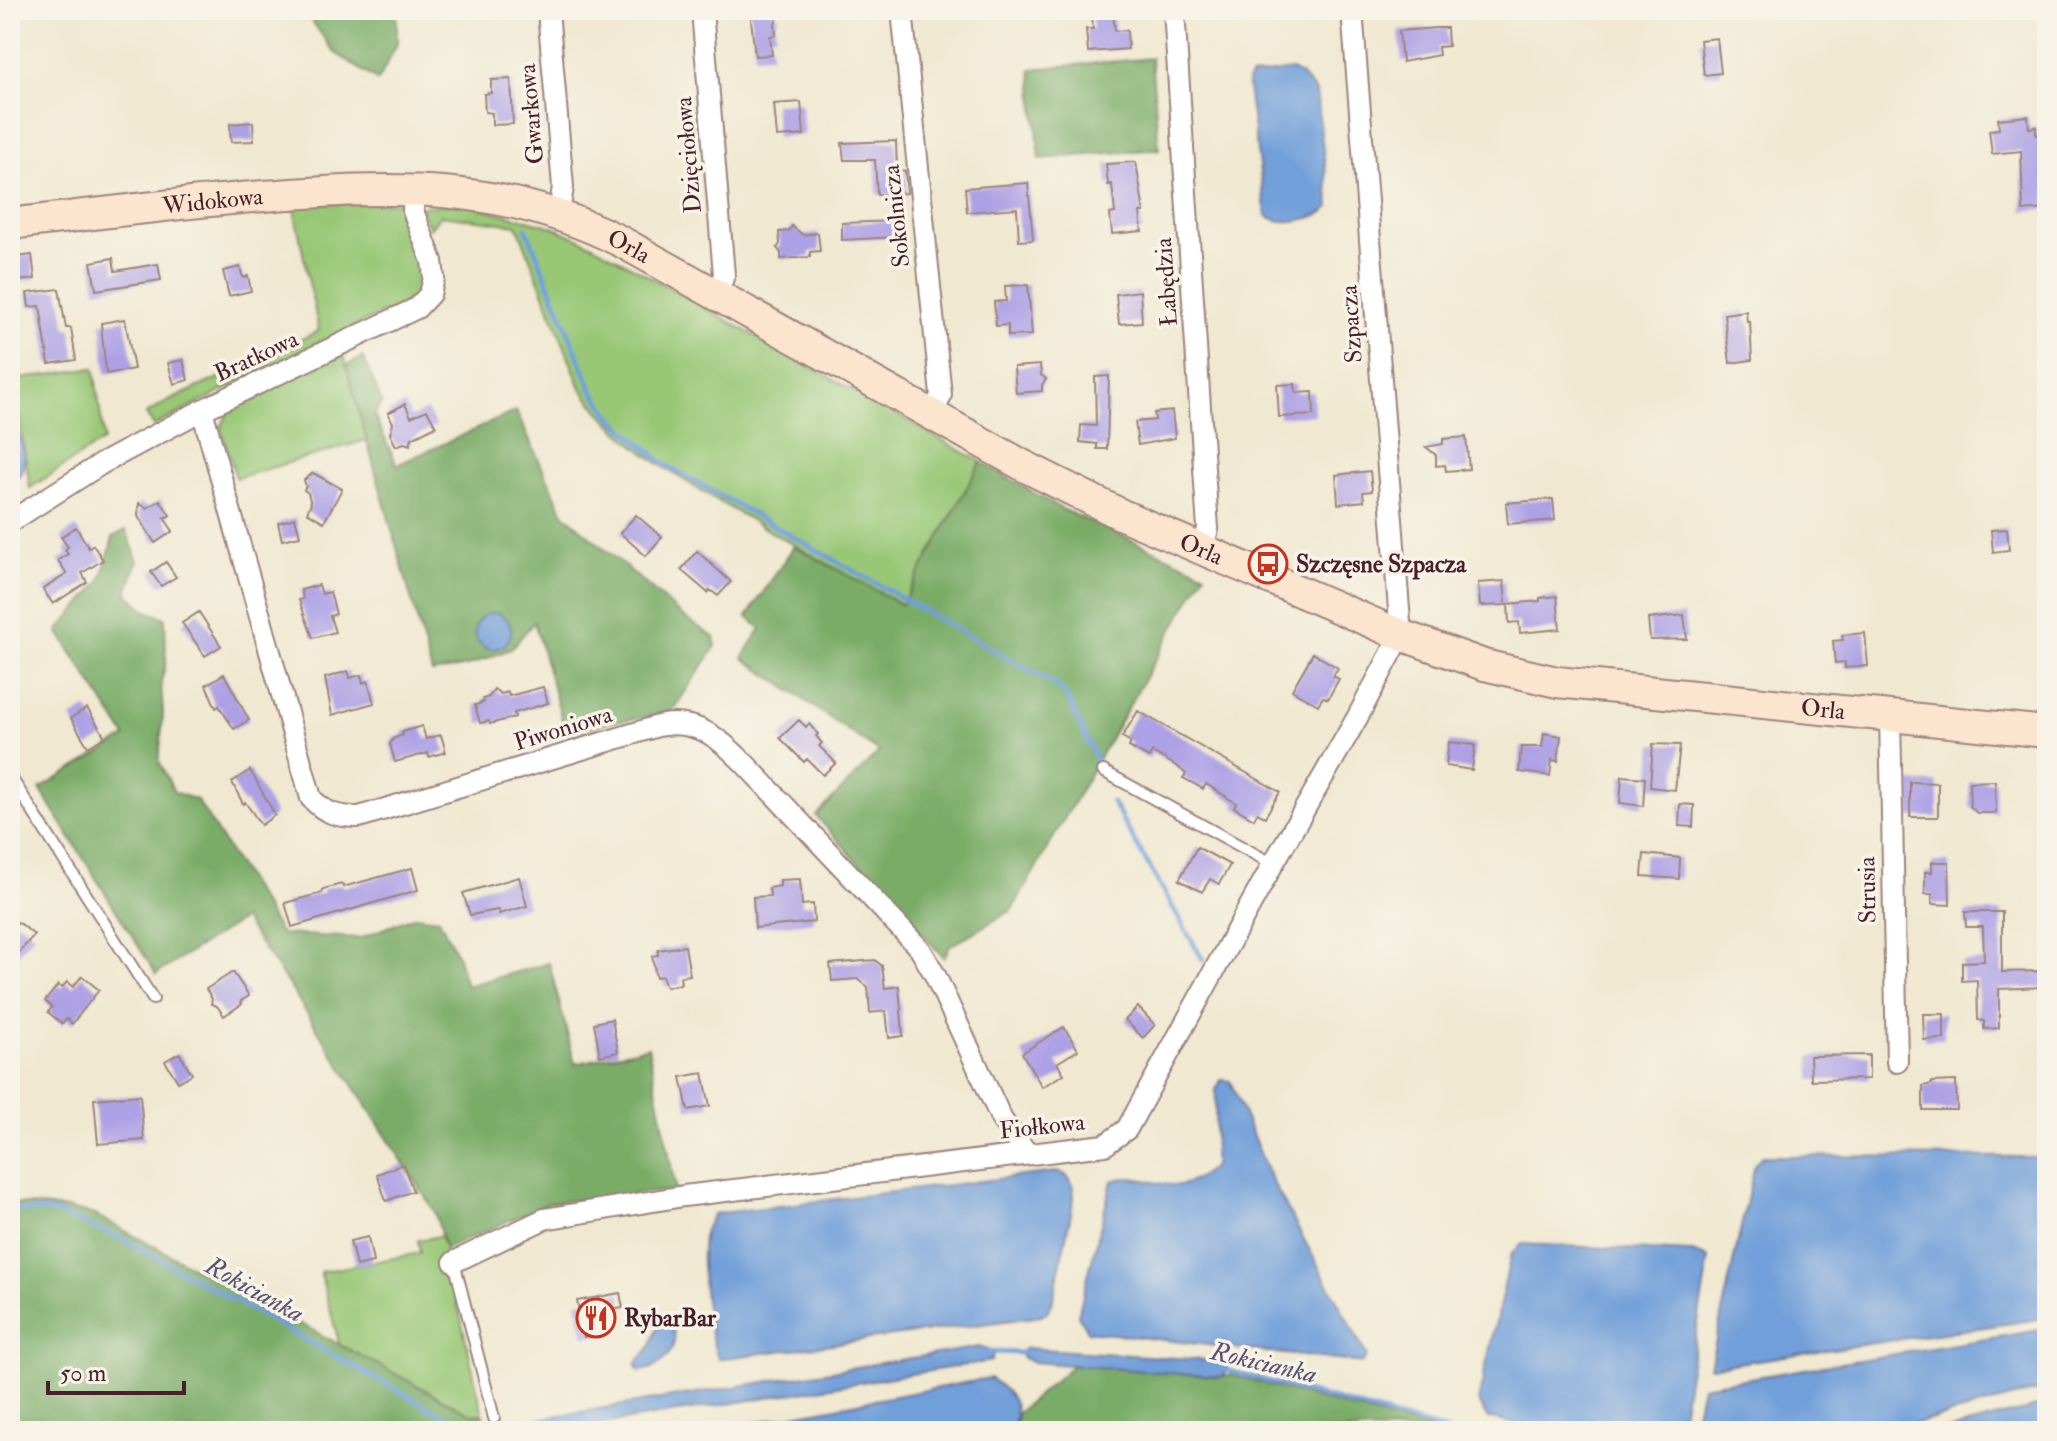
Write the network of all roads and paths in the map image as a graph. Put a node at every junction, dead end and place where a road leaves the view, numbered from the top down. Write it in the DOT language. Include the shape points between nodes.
graph roads {
  1 [pos="548,10"];
  2 [pos="702,10"];
  3 [pos="902,10"];
  4 [pos="1174,10"];
  5 [pos="1352,10"];
  6 [pos="415,189"];
  7 [pos="559,213"];
  8 [pos="10,224"];
  9 [pos="717,295"];
  10 [pos="202,410"];
  11 [pos="933,415"];
  12 [pos="10,522"];
  13 [pos="1202,550"];
  14 [pos="1401,635"];
  15 [pos="1890,716"];
  16 [pos="2047,732"];
  17 [pos="1103,771"];
  18 [pos="10,776"];
  19 [pos="1273,864"];
  20 [pos="153,999"];
  21 [pos="1897,1062"];
  22 [pos="1027,1153"];
  23 [pos="454,1262"];
  24 [pos="494,1418"];
  1 -- 7 [label="street, Gwarkowa" via="563,187"];
  2 -- 9 [label="street, Dzięciołowa" via="724,275"];
  3 -- 11 [label="street, Sokolnicza" via="941,395"];
  4 -- 13 [label="street, Łabędzia" via="1208,529"];
  5 -- 14 [label="street, Szpacza"];
  6 -- 7 [label="street, Orla" via="488,197"];
  6 -- 8 [label="street, Widokowa" via="226,199"];
  6 -- 10 [label="street, Bratkowa" via="413,211 434,278 430,294 417,308"];
  7 -- 9 [label="street, Orla"];
  9 -- 11 [label="street, Orla"];
  10 -- 12 [label="street, Bratkowa" via="101,464"];
  10 -- 22 [label="street, Piwoniowa" via="311,798 318,806 331,814 359,817 658,726 682,724 706,732 727,745 920,949 1002,1120"];
  11 -- 13 [label="street, Orla" via="1072,491"];
  13 -- 14 [label="street, Orla"];
  14 -- 15 [label="street, Orla" via="1484,665 1557,682"];
  14 -- 19 [label="street, Fiołkowa"];
  15 -- 16 [label="street, Orla"];
  15 -- 21 [label="street, Strusia"];
  17 -- 19 [label="lane"];
  18 -- 20 [label="lane"];
  19 -- 22 [label="street, Fiołkowa" via="1127,1129 1105,1145"];
  22 -- 23 [label="street, Fiołkowa" via="544,1219"];
  23 -- 24 [label="lane"];
}
